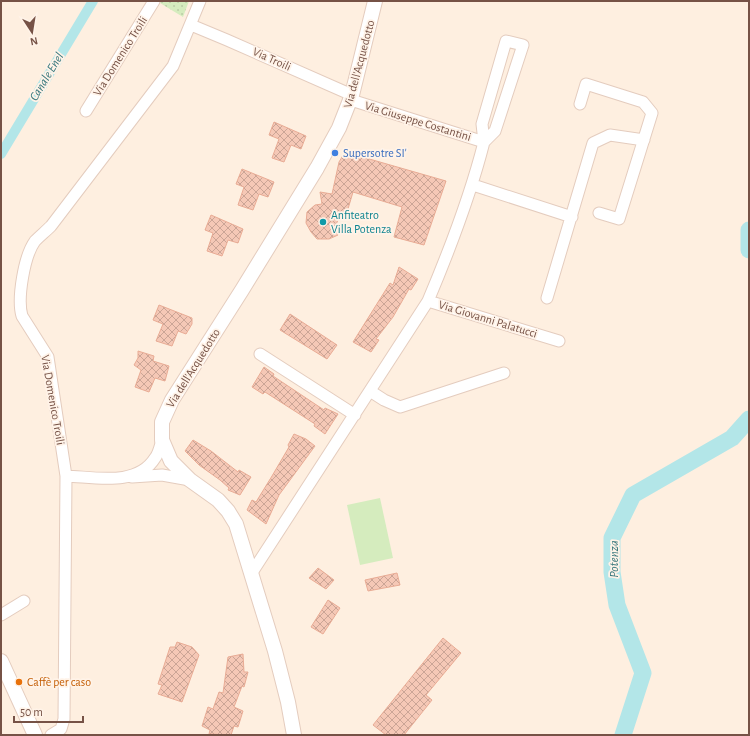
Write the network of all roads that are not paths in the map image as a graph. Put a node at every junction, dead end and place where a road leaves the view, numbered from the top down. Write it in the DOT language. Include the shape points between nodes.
graph roads {
  1 [pos="154,1"];
  2 [pos="200,1"];
  3 [pos="375,1"];
  4 [pos="191,26"];
  5 [pos="352,98"];
  6 [pos="580,104"];
  7 [pos="86,111"];
  8 [pos="644,140"];
  9 [pos="484,142"];
  10 [pos="473,185"];
  11 [pos="599,213"];
  12 [pos="572,217"];
  13 [pos="547,298"];
  14 [pos="428,301"];
  15 [pos="559,341"];
  16 [pos="260,354"];
  17 [pos="504,373"];
  18 [pos="370,391"];
  19 [pos="354,415"];
  20 [pos="162,440"];
  21 [pos="66,476"];
  22 [pos="127,477"];
  23 [pos="190,480"];
  24 [pos="244,549"];
  25 [pos="266,552"];
  26 [pos="252,574"];
  27 [pos="24,600"];
  28 [pos="1,616"];
  29 [pos="1,661"];
  30 [pos="35,735"];
  31 [pos="51,735"];
  32 [pos="294,735"];
  1 -- 7 [label="street, Via Domenico Troili"];
  2 -- 4 [label="street, Via Domenico Troili"];
  3 -- 5 [label="street, Via dell'Acquedotto"];
  4 -- 5 [label="street, Via Troili"];
  4 -- 21 [label="street, Via Domenico Troili" via="173,66 29,252 20,291 20,308 22,316 48,357"];
  5 -- 9 [label="street, Via Giuseppe Costantini"];
  5 -- 20 [label="street, Via dell'Acquedotto" via="317,168 172,400 162,422"];
  6 -- 8 [label="street" via="586,84 643,102 652,113"];
  8 -- 11 [label="street" via="619,219"];
  8 -- 12 [label="street" via="610,135 593,143"];
  9 -- 9 [label="street, Via Giuseppe Costantini" via="482,124 506,41 523,45 495,131"];
  9 -- 10 [label="street, Via Giuseppe Costantini"];
  10 -- 12 [label="street"];
  10 -- 14 [label="street, Via Giuseppe Costantini" via="448,255"];
  12 -- 13 [label="street"];
  14 -- 15 [label="street, Via Giovanni Palatucci"];
  14 -- 18 [label="street, Via Giovanni Palatucci"];
  16 -- 19 [label="street"];
  17 -- 18 [label="street" via="400,407"];
  18 -- 19 [label="street, Via Giovanni Palatucci"];
  19 -- 25 [label="street, Via Giovanni Palatucci"];
  20 -- 22 [label="street" via="155,458 138,474"];
  20 -- 23 [label="street, Via dell'Acquedotto" via="171,460"];
  21 -- 22 [label="street"];
  21 -- 31 [label="street, Via Domenico Troili" via="64,719 61,729"];
  22 -- 23 [label="street" via="162,475"];
  23 -- 24 [label="street, Via dell'Acquedotto" via="218,500 228,511 236,524"];
  24 -- 25 [label="street" via="257,554"];
  24 -- 26 [label="street, Via dell'Acquedotto"];
  25 -- 26 [label="street, Via Giovanni Palatucci"];
  26 -- 32 [label="street, Via dell'Acquedotto" via="288,702"];
  27 -- 28 [label="street"];
  29 -- 30 [label="street"];
}
